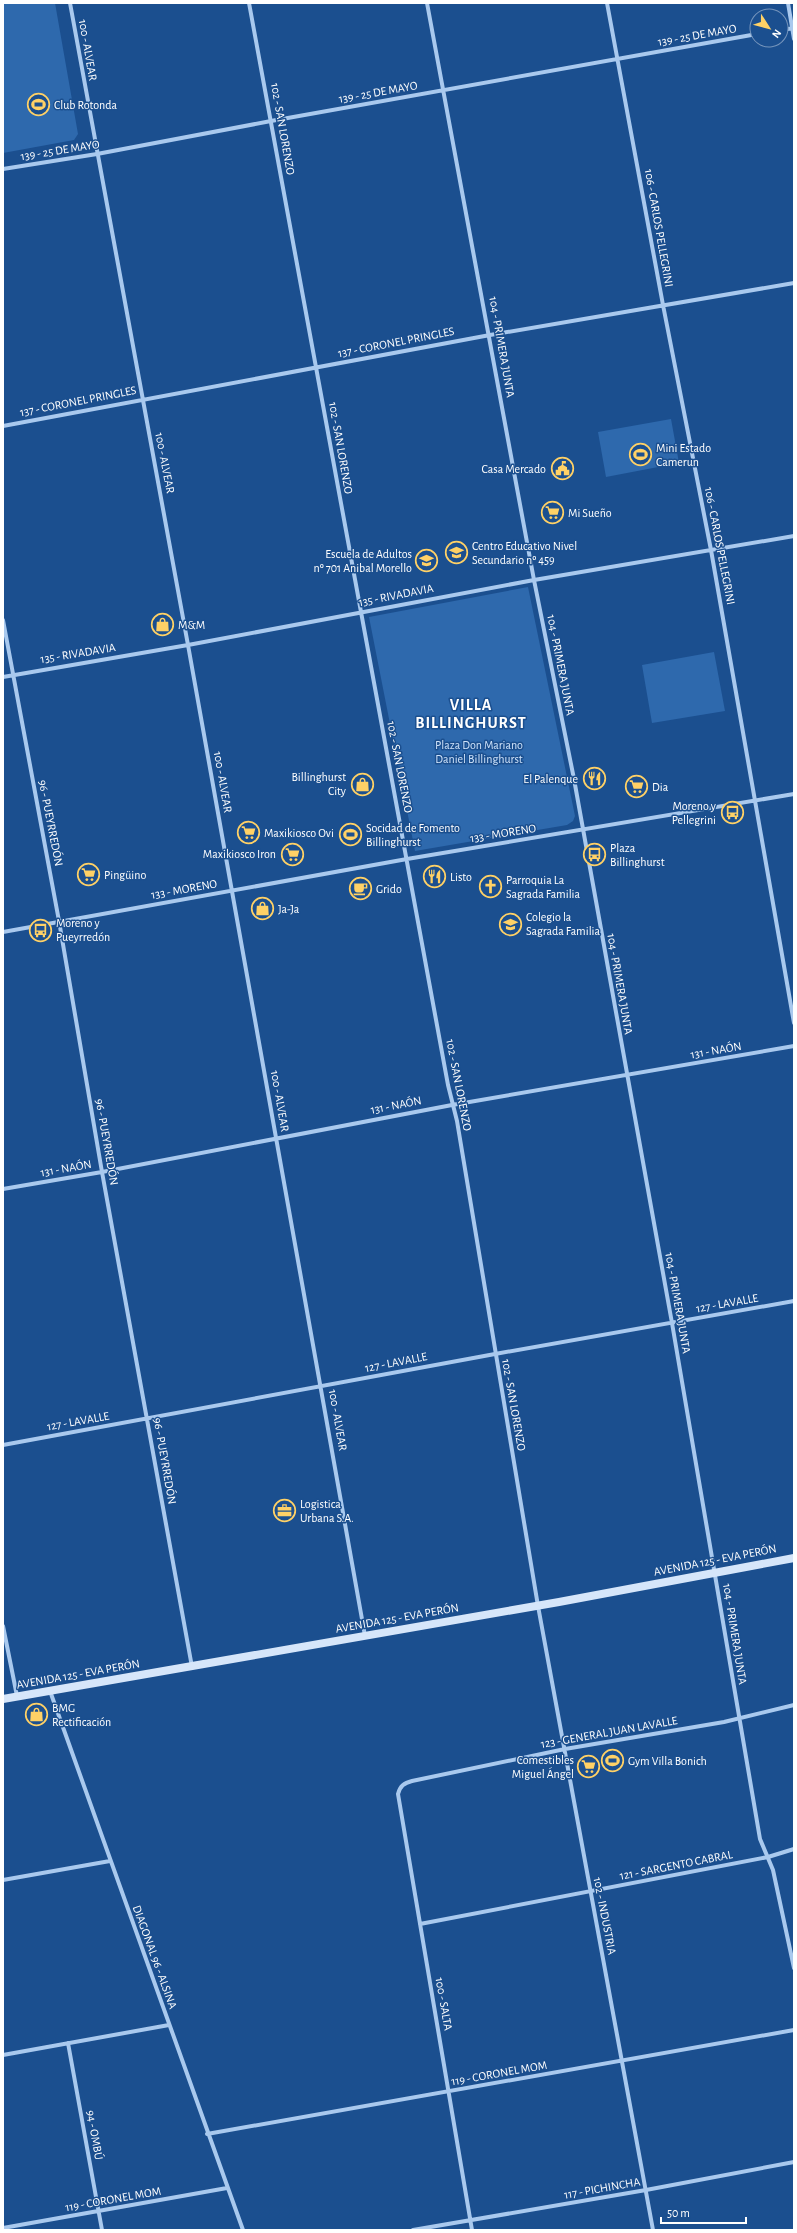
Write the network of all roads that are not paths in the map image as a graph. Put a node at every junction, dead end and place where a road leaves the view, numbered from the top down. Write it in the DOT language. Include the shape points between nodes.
graph roads {
  1 [pos="70,3"];
  2 [pos="249,3"];
  3 [pos="427,3"];
  4 [pos="607,3"];
  5 [pos="788,3"];
  6 [pos="793,28"];
  7 [pos="749,35"];
  8 [pos="794,39"];
  9 [pos="617,59"];
  10 [pos="443,91"];
  11 [pos="271,121"];
  12 [pos="97,154"];
  13 [pos="3,169"];
  14 [pos="794,283"];
  15 [pos="663,304"];
  16 [pos="490,334"];
  17 [pos="316,367"];
  18 [pos="143,399"];
  19 [pos="3,426"];
  20 [pos="794,536"];
  21 [pos="711,550"];
  22 [pos="534,580"];
  23 [pos="361,612"];
  24 [pos="3,620"];
  25 [pos="188,645"];
  26 [pos="13,675"];
  27 [pos="3,677"];
  28 [pos="794,794"];
  29 [pos="756,801"];
  30 [pos="581,830"];
  31 [pos="407,859"];
  32 [pos="232,891"];
  33 [pos="59,920"];
  34 [pos="3,932"];
  35 [pos="794,1023"];
  36 [pos="794,1046"];
  37 [pos="627,1076"];
  38 [pos="452,1104"];
  39 [pos="277,1139"];
  40 [pos="102,1172"];
  41 [pos="3,1189"];
  42 [pos="794,1301"];
  43 [pos="672,1323"];
  44 [pos="495,1354"];
  45 [pos="322,1386"];
  46 [pos="147,1418"];
  47 [pos="3,1445"];
  48 [pos="794,1558"];
  49 [pos="715,1573"];
  50 [pos="538,1606"];
  51 [pos="3,1626"];
  52 [pos="365,1636"];
  53 [pos="192,1667"];
  54 [pos="50,1691"];
  55 [pos="17,1696"];
  56 [pos="3,1699"];
  57 [pos="794,1706"];
  58 [pos="739,1719"];
  59 [pos="565,1749"];
  60 [pos="404,1783"];
  61 [pos="794,1850"];
  62 [pos="768,1857"];
  63 [pos="110,1861"];
  64 [pos="3,1880"];
  65 [pos="590,1892"];
  66 [pos="420,1924"];
  67 [pos="793,1958"];
  68 [pos="794,1968"];
  69 [pos="168,2024"];
  70 [pos="794,2030"];
  71 [pos="68,2043"];
  72 [pos="3,2055"];
  73 [pos="622,2062"];
  74 [pos="449,2092"];
  75 [pos="207,2134"];
  76 [pos="794,2162"];
  77 [pos="227,2188"];
  78 [pos="646,2190"];
  79 [pos="99,2212"];
  80 [pos="470,2221"];
  81 [pos="3,2228"];
  82 [pos="102,2230"];
  83 [pos="243,2230"];
  84 [pos="413,2230"];
  85 [pos="472,2230"];
  86 [pos="653,2230"];
  1 -- 12 [label="street, 100 - ALVEAR"];
  2 -- 11 [label="street, 102 - SAN LORENZO"];
  3 -- 10 [label="street, 104 - PRIMERA JUNTA"];
  4 -- 9 [label="street, 106 - CARLOS PELLEGRINI"];
  5 -- 6 [label="street"];
  6 -- 8 [label="street"];
  7 -- 9 [label="street, 139 - 25 DE MAYO"];
  9 -- 10 [label="street, 139 - 25 DE MAYO"];
  9 -- 15 [label="street, 106 - CARLOS PELLEGRINI"];
  10 -- 11 [label="street, 139 - 25 DE MAYO"];
  10 -- 16 [label="street, 104 - PRIMERA JUNTA"];
  11 -- 12 [label="street, 139 - 25 DE MAYO"];
  11 -- 17 [label="street, 102 - SAN LORENZO"];
  12 -- 13 [label="street, 139 - 25 DE MAYO"];
  12 -- 18 [label="street, 100 - ALVEAR"];
  14 -- 15 [label="street, 137 - CORONEL PRINGLES"];
  15 -- 16 [label="street, 137 - CORONEL PRINGLES"];
  15 -- 21 [label="street, 106 - CARLOS PELLEGRINI"];
  16 -- 17 [label="street, 137 - CORONEL PRINGLES"];
  16 -- 22 [label="street, 104 - PRIMERA JUNTA"];
  17 -- 18 [label="street, 137 - CORONEL PRINGLES"];
  17 -- 23 [label="street, 102 - SAN LORENZO"];
  18 -- 19 [label="street, 137 - CORONEL PRINGLES"];
  18 -- 25 [label="street, 100 - ALVEAR"];
  20 -- 21 [label="street, 135 - RIVADAVIA"];
  21 -- 22 [label="street, 135 - RIVADAVIA"];
  21 -- 29 [label="street, 106 - CARLOS PELLEGRINI"];
  22 -- 23 [label="street, 135 - RIVADAVIA"];
  22 -- 30 [label="street, 104 - PRIMERA JUNTA" via="574,779"];
  23 -- 25 [label="street, 135 - RIVADAVIA"];
  23 -- 31 [label="street, 102 - SAN LORENZO"];
  24 -- 26 [label="street, 96 - PUEYRREDÓN"];
  25 -- 26 [label="street, 135 - RIVADAVIA"];
  25 -- 32 [label="street, 100 - ALVEAR"];
  26 -- 27 [label="street, 135 - RIVADAVIA"];
  26 -- 33 [label="street, 96 - PUEYRREDÓN"];
  28 -- 29 [label="street, 133 - MORENO"];
  29 -- 30 [label="street, 133 - MORENO"];
  29 -- 35 [label="street, 106 - CARLOS PELLEGRINI"];
  30 -- 31 [label="street, 133 - MORENO"];
  30 -- 37 [label="street, 104 - PRIMERA JUNTA"];
  31 -- 32 [label="street, 133 - MORENO"];
  31 -- 38 [label="street, 102 - SAN LORENZO"];
  32 -- 33 [label="street, 133 - MORENO"];
  32 -- 39 [label="street, 100 - ALVEAR"];
  33 -- 34 [label="street, 133 - MORENO"];
  33 -- 40 [label="street, 96 - PUEYRREDÓN"];
  36 -- 37 [label="street, 131 - NAÓN"];
  37 -- 38 [label="street, 131 - NAÓN"];
  37 -- 43 [label="street, 104 - PRIMERA JUNTA"];
  38 -- 39 [label="street, 131 - NAÓN"];
  38 -- 44 [label="street, 102 - SAN LORENZO" via="457,1121"];
  39 -- 40 [label="street, 131 - NAÓN"];
  39 -- 45 [label="street, 100 - ALVEAR"];
  40 -- 41 [label="street, 131 - NAÓN"];
  40 -- 46 [label="street, 96 - PUEYRREDÓN"];
  42 -- 43 [label="street, 127 - LAVALLE"];
  43 -- 44 [label="street, 127 - LAVALLE"];
  43 -- 49 [label="street, 104 - PRIMERA JUNTA"];
  44 -- 45 [label="street, 127 - LAVALLE"];
  44 -- 50 [label="street, 102 - SAN LORENZO"];
  45 -- 46 [label="street, 127 - LAVALLE"];
  45 -- 52 [label="street, 100 - ALVEAR"];
  46 -- 47 [label="street, 127 - LAVALLE"];
  46 -- 53 [label="street, 96 - PUEYRREDÓN"];
  48 -- 49 [label="main road, AVENIDA 125 - EVA PERÓN"];
  49 -- 50 [label="main road, AVENIDA 125 - EVA PERÓN"];
  49 -- 58 [label="street, 104 - PRIMERA JUNTA"];
  50 -- 52 [label="main road, AVENIDA 125 - EVA PERÓN"];
  50 -- 59 [label="street, 102 - INDUSTRIA"];
  51 -- 55 [label="street"];
  52 -- 53 [label="main road, AVENIDA 125 - EVA PERÓN"];
  53 -- 54 [label="main road, AVENIDA 125 - EVA PERÓN"];
  54 -- 55 [label="main road, AVENIDA 125 - EVA PERÓN"];
  54 -- 63 [label="street, DIAGONAL 96 - ALSINA"];
  55 -- 56 [label="main road, AVENIDA 125 - EVA PERÓN"];
  57 -- 58 [label="street, 123 - GENERAL JUAN LAVALLE"];
  58 -- 59 [label="street, 123 - GENERAL JUAN LAVALLE"];
  58 -- 62 [label="street, 104 - PRIMERA JUNTA" via="760,1839"];
  59 -- 60 [label="street, 123 - GENERAL JUAN LAVALLE"];
  59 -- 65 [label="street, 102 - INDUSTRIA"];
  60 -- 66 [label="street, 100 - SALTA" via="398,1794"];
  61 -- 62 [label="street, 121 - SARGENTO CABRAL"];
  62 -- 65 [label="street, 121 - SARGENTO CABRAL"];
  62 -- 67 [label="street, 104 - PRIMERA JUNTA"];
  63 -- 64 [label="street"];
  63 -- 69 [label="street, DIAGONAL 96 - ALSINA"];
  65 -- 66 [label="street, 121 - SARGENTO CABRAL"];
  65 -- 73 [label="street, 102 - INDUSTRIA"];
  66 -- 74 [label="street, 100 - SALTA"];
  67 -- 68 [label="street, 104 - PRIMERA JUNTA"];
  69 -- 71 [label="street"];
  69 -- 75 [label="street, DIAGONAL 96 - ALSINA"];
  70 -- 73 [label="street, 119 - CORONEL MOM"];
  71 -- 72 [label="street"];
  71 -- 79 [label="street, 94 - OMBÚ"];
  73 -- 74 [label="street, 119 - CORONEL MOM"];
  73 -- 78 [label="street, 102 - INDUSTRIA"];
  74 -- 75 [label="street, 119 - CORONEL MOM"];
  74 -- 80 [label="street, 100 - SALTA"];
  75 -- 77 [label="street, DIAGONAL 96 - ALSINA"];
  76 -- 78 [label="street, 117 - PICHINCHA"];
  77 -- 79 [label="street, 119 - CORONEL MOM"];
  77 -- 83 [label="street, DIAGONAL 96 - ALSINA"];
  78 -- 80 [label="street, 117 - PICHINCHA"];
  78 -- 86 [label="street, 102 - INDUSTRIA"];
  79 -- 81 [label="street, 119 - CORONEL MOM"];
  79 -- 82 [label="street, 94 - OMBÚ"];
  80 -- 84 [label="street, 117 - PICHINCHA"];
  80 -- 85 [label="street, 100 - SALTA"];
}
